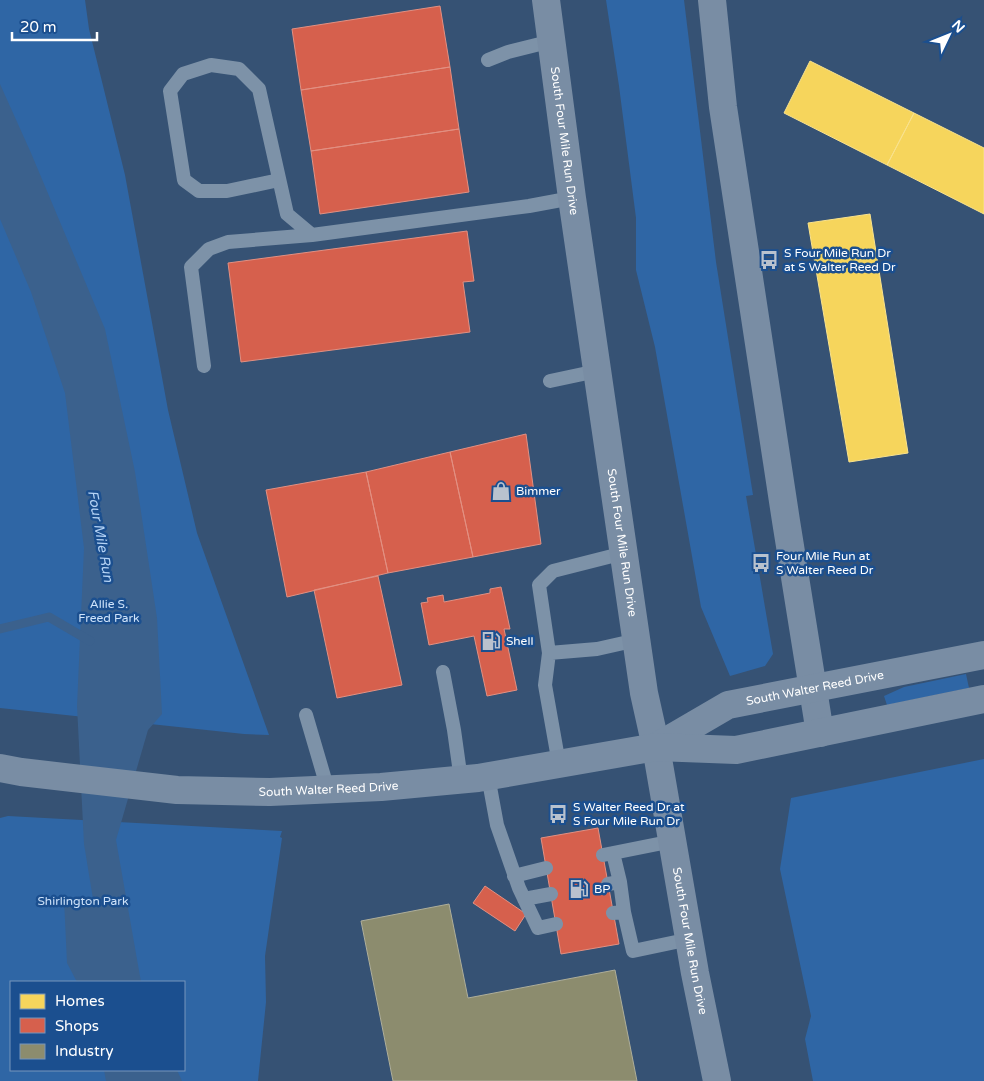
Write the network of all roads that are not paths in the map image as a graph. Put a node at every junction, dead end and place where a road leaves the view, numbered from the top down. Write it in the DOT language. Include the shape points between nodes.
graph roads {
  1 [pos="546,0"];
  2 [pos="712,0"];
  3 [pos="552,41"];
  4 [pos="488,60"];
  5 [pos="279,180"];
  6 [pos="572,198"];
  7 [pos="312,235"];
  8 [pos="204,366"];
  9 [pos="597,371"];
  10 [pos="550,381"];
  11 [pos="624,553"];
  12 [pos="637,640"];
  13 [pos="549,653"];
  14 [pos="984,655"];
  15 [pos="443,672"];
  16 [pos="812,688"];
  17 [pos="984,699"];
  18 [pos="306,715"];
  19 [pos="820,733"];
  20 [pos="656,747"];
  21 [pos="559,764"];
  22 [pos="8,775"];
  23 [pos="488,776"];
  24 [pos="461,780"];
  25 [pos="328,790"];
  26 [pos="673,841"];
  27 [pos="546,868"];
  28 [pos="514,876"];
  29 [pos="551,894"];
  30 [pos="524,899"];
  31 [pos="556,924"];
  32 [pos="690,939"];
  33 [pos="718,1081"];
  1 -- 3 [label="main road, South Four Mile Run Drive"];
  2 -- 16 [label="main road" via="723,107"];
  3 -- 4 [label="lane"];
  3 -- 6 [label="main road, South Four Mile Run Drive"];
  5 -- 5 [label="lane" via="258,89 240,69 211,65 183,74 170,91 184,180 200,191 227,191"];
  5 -- 7 [label="lane" via="288,214"];
  6 -- 7 [label="lane"];
  6 -- 9 [label="main road, South Four Mile Run Drive"];
  7 -- 8 [label="lane" via="228,242 208,249 191,267"];
  9 -- 10 [label="lane"];
  9 -- 11 [label="main road, South Four Mile Run Drive"];
  11 -- 12 [label="main road, South Four Mile Run Drive"];
  11 -- 13 [label="lane" via="553,571 539,585"];
  12 -- 13 [label="lane" via="597,649"];
  12 -- 20 [label="main road, South Four Mile Run Drive"];
  13 -- 21 [label="lane" via="545,685"];
  14 -- 16 [label="main road, South Walter Reed Drive"];
  15 -- 24 [label="lane"];
  16 -- 19 [label="main road"];
  16 -- 20 [label="main road, South Walter Reed Drive" via="728,705"];
  17 -- 19 [label="main road, South Walter Reed Drive"];
  18 -- 25 [label="lane"];
  19 -- 20 [label="main road, South Walter Reed Drive" via="736,750"];
  20 -- 21 [label="main road, South Walter Reed Drive"];
  20 -- 26 [label="main road, South Four Mile Run Drive"];
  21 -- 23 [label="main road, South Walter Reed Drive"];
  22 -- 25 [label="main road, South Walter Reed Drive" via="177,790"];
  23 -- 24 [label="main road, South Walter Reed Drive"];
  23 -- 28 [label="lane" via="497,825"];
  24 -- 25 [label="main road, South Walter Reed Drive"];
  26 -- 32 [label="main road, South Four Mile Run Drive"];
  26 -- 32 [label="lane" via="608,854 619,912 633,951"];
  27 -- 28 [label="lane"];
  28 -- 30 [label="lane"];
  29 -- 30 [label="lane"];
  30 -- 31 [label="lane" via="538,928"];
  32 -- 33 [label="main road, South Four Mile Run Drive"];
}
